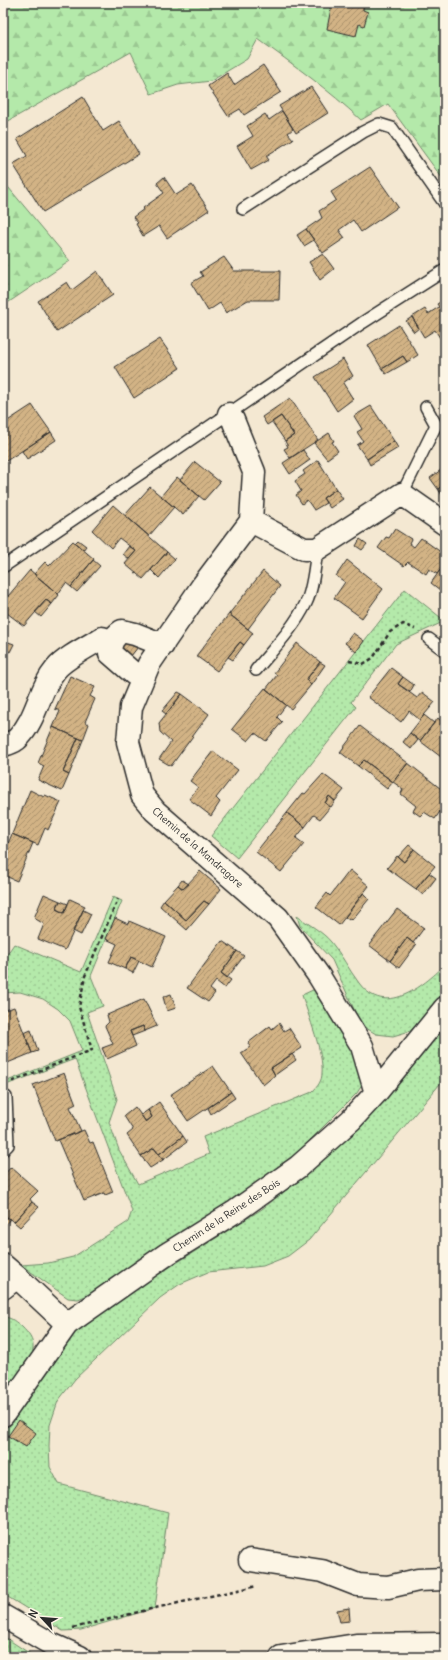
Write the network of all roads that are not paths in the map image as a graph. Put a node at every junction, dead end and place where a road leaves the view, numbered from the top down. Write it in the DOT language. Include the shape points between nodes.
graph roads {
  1 [pos="445,204"];
  2 [pos="243,209"];
  3 [pos="445,270"];
  4 [pos="426,407"];
  5 [pos="229,414"];
  6 [pos="402,494"];
  7 [pos="251,521"];
  8 [pos="445,524"];
  9 [pos="317,549"];
  10 [pos="3,567"];
  11 [pos="429,639"];
  12 [pos="112,641"];
  13 [pos="162,645"];
  14 [pos="445,651"];
  15 [pos="256,670"];
  16 [pos="142,679"];
  17 [pos="3,745"];
  18 [pos="445,1008"];
  19 [pos="376,1093"];
  20 [pos="6,1097"];
  21 [pos="3,1150"];
  22 [pos="8,1277"];
  23 [pos="67,1324"];
  24 [pos="3,1415"];
  25 [pos="250,1560"];
  26 [pos="445,1580"];
  27 [pos="3,1616"];
  28 [pos="445,1644"];
  29 [pos="80,1657"];
  30 [pos="281,1657"];
  1 -- 2 [label="lane" via="392,128 379,124"];
  3 -- 5 [label="lane"];
  4 -- 6 [label="lane" via="436,426"];
  5 -- 7 [label="street" via="254,472"];
  5 -- 10 [label="lane"];
  6 -- 8 [label="street"];
  6 -- 9 [label="street"];
  7 -- 9 [label="street" via="304,549"];
  7 -- 13 [label="street, Chemin de la Mandragore"];
  9 -- 15 [label="lane" via="307,603"];
  11 -- 14 [label="lane"];
  12 -- 13 [label="street" via="122,631"];
  12 -- 16 [label="street" via="110,653"];
  12 -- 17 [label="street" via="102,638 56,668 19,738"];
  13 -- 16 [label="street, Chemin de la Mandragore"];
  16 -- 19 [label="street, Chemin de la Mandragore" via="131,707 128,742 142,795 155,811 278,918 319,976 362,1046"];
  18 -- 19 [label="street, Chemin de la Reine des Bois"];
  19 -- 23 [label="street, Chemin de la Reine des Bois" via="351,1120 298,1167"];
  20 -- 21 [label="lane" via="8,1145"];
  22 -- 23 [label="street"];
  23 -- 24 [label="street, Chemin de la Reine des Bois"];
  25 -- 26 [label="street" via="322,1572 358,1585 388,1587 418,1580"];
  27 -- 29 [label="street"];
  28 -- 30 [label="street" via="356,1645"];
}
